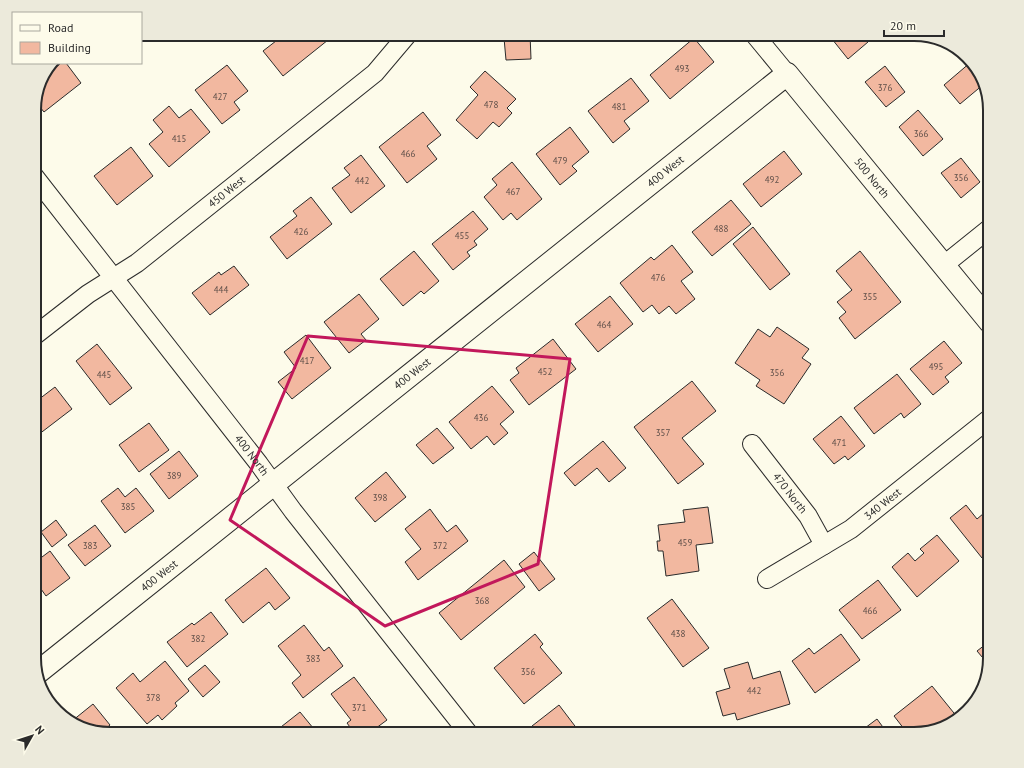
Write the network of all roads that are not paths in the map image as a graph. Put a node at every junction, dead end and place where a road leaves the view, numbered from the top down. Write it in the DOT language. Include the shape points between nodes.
graph roads {
  1 [pos="402,41"];
  2 [pos="760,41"];
  3 [pos="787,74"];
  4 [pos="41,185"];
  5 [pos="983,234"];
  6 [pos="944,265"];
  7 [pos="114,277"];
  8 [pos="983,313"];
  9 [pos="41,331"];
  10 [pos="983,424"];
  11 [pos="752,444"];
  12 [pos="273,484"];
  13 [pos="824,545"];
  14 [pos="767,579"];
  15 [pos="42,669"];
  16 [pos="464,727"];
  1 -- 7 [label="street, 450 West" via="375,72 137,263"];
  2 -- 3 [label="street, 500 North"];
  3 -- 6 [label="street, 500 North"];
  3 -- 12 [label="street, 400 West"];
  4 -- 7 [label="street, 400 North"];
  5 -- 6 [label="street"];
  6 -- 8 [label="street, 500 North"];
  7 -- 9 [label="street, 450 West"];
  7 -- 12 [label="street, 400 North"];
  10 -- 13 [label="street, 340 West" via="851,529"];
  11 -- 13 [label="street, 470 North" via="808,516"];
  12 -- 15 [label="street, 400 West"];
  12 -- 16 [label="street, 400 North"];
  13 -- 14 [label="street, 340 West"];
}
